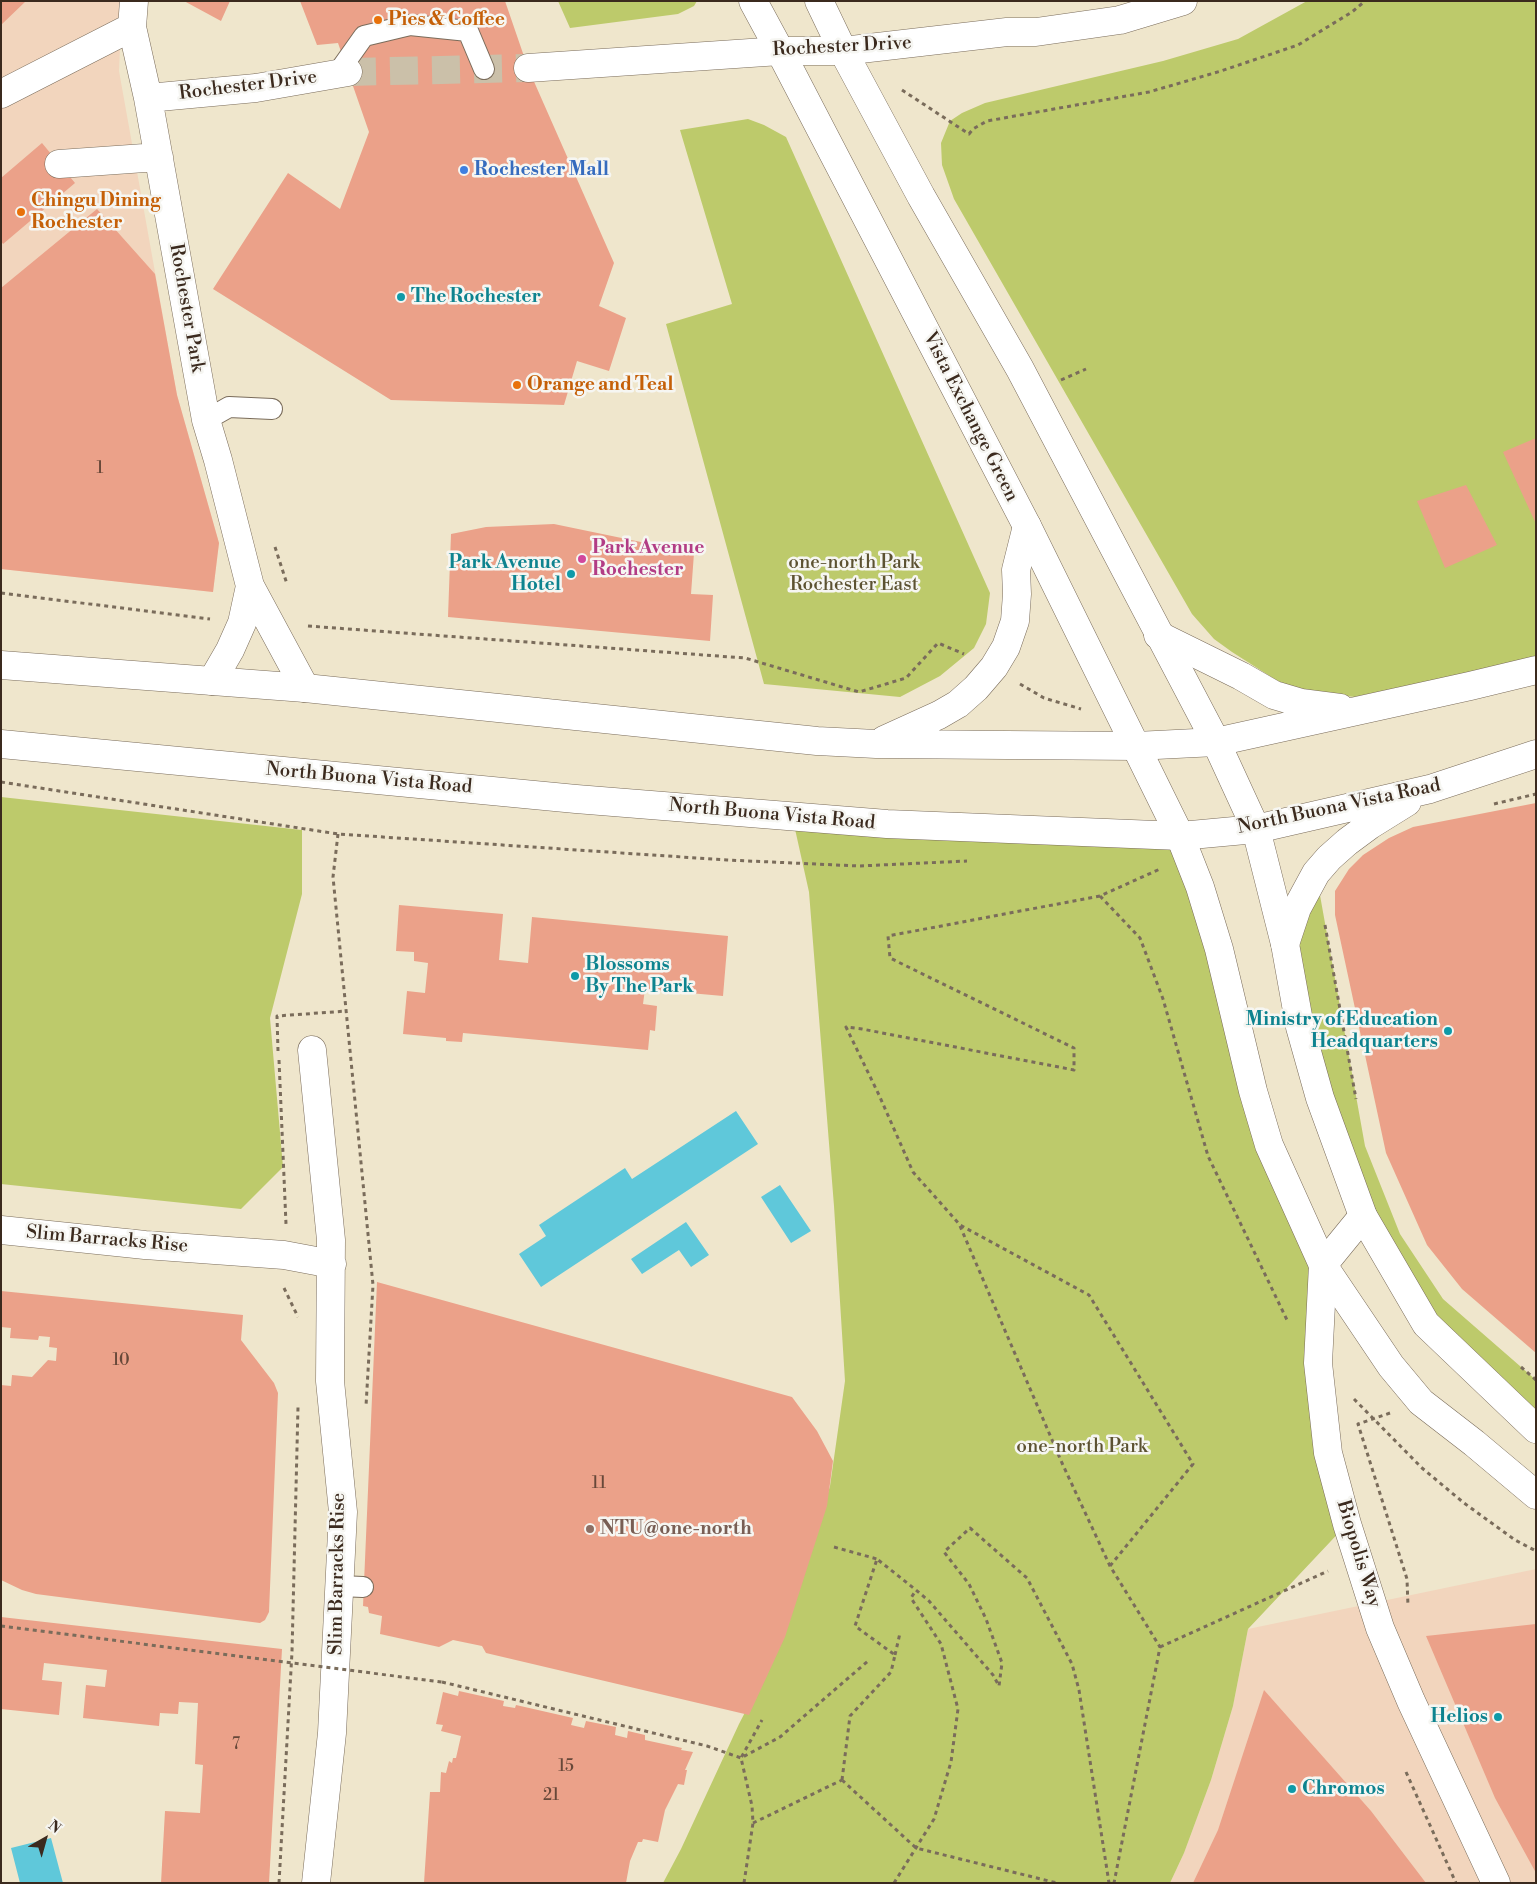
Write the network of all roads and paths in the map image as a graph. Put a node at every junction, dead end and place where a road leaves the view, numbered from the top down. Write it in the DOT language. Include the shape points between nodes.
graph roads {
  1 [pos="753,1"];
  2 [pos="819,1"];
  3 [pos="1183,1"];
  4 [pos="1365,1"];
  5 [pos="133,14"];
  6 [pos="780,51"];
  7 [pos="843,51"];
  8 [pos="528,68"];
  9 [pos="484,69"];
  10 [pos="342,73"];
  11 [pos="901,90"];
  12 [pos="1,94"];
  13 [pos="148,98"];
  14 [pos="159,157"];
  15 [pos="59,164"];
  16 [pos="272,409"];
  17 [pos="206,420"];
  18 [pos="1027,526"];
  19 [pos="250,586"];
  20 [pos="1,593"];
  21 [pos="215,620"];
  22 [pos="301,625"];
  23 [pos="1158,635"];
  24 [pos="1,665"];
  25 [pos="994,667"];
  26 [pos="1536,670"];
  27 [pos="212,682"];
  28 [pos="305,688"];
  29 [pos="1086,711"];
  30 [pos="1360,711"];
  31 [pos="1216,742"];
  32 [pos="1,744"];
  33 [pos="876,744"];
  34 [pos="1136,746"];
  35 [pos="1536,754"];
  36 [pos="1,782"];
  37 [pos="1430,789"];
  38 [pos="1256,828"];
  39 [pos="338,834"];
  40 [pos="1180,836"];
  41 [pos="972,861"];
  42 [pos="1158,865"];
  43 [pos="1100,896"];
  44 [pos="1325,921"];
  45 [pos="338,930"];
  46 [pos="1285,944"];
  47 [pos="312,1050"];
  48 [pos="1358,1107"];
  49 [pos="1363,1216"];
  50 [pos="960,1225"];
  51 [pos="1,1230"];
  52 [pos="332,1264"];
  53 [pos="1323,1265"];
  54 [pos="284,1288"];
  55 [pos="301,1323"];
  56 [pos="1290,1324"];
  57 [pos="1353,1398"];
  58 [pos="1421,1402"];
  59 [pos="299,1403"];
  60 [pos="1536,1429"];
  61 [pos="1536,1494"];
  62 [pos="834,1547"];
  63 [pos="1536,1551"];
  64 [pos="877,1559"];
  65 [pos="1110,1566"];
  66 [pos="1329,1571"];
  67 [pos="916,1590"];
  68 [pos="1409,1614"];
  69 [pos="1,1626"];
  70 [pos="900,1633"];
  71 [pos="1160,1647"];
  72 [pos="895,1655"];
  73 [pos="868,1661"];
  74 [pos="762,1720"];
  75 [pos="740,1758"];
  76 [pos="842,1780"];
  77 [pos="753,1824"];
  78 [pos="916,1848"];
  79 [pos="279,1883"];
  80 [pos="316,1883"];
  81 [pos="744,1883"];
  82 [pos="894,1883"];
  83 [pos="1057,1883"];
  84 [pos="1109,1883"];
  85 [pos="1114,1883"];
  86 [pos="1496,1883"];
  1 -- 6 [label="street, Vista Exchange Green"];
  2 -- 7 [label="street"];
  3 -- 7 [label="street, Rochester Drive" via="1110,22"];
  4 -- 11 [label="path" via="1298,45 1221,71 1149,92 987,121 973,128 969,134"];
  5 -- 12 [label="street, Rochester Park"];
  5 -- 13 [label="street, Rochester Park"];
  6 -- 7 [label="street, Rochester Drive"];
  6 -- 8 [label="street, Rochester Drive"];
  6 -- 18 [label="street, Vista Exchange Green"];
  7 -- 23 [label="street" via="1020,369"];
  9 -- 10 [label="lane" via="468,31 410,25 364,36"];
  10 -- 13 [label="street, Rochester Drive" via="256,88"];
  13 -- 14 [label="street, Rochester Park"];
  14 -- 15 [label="street"];
  14 -- 17 [label="street, Rochester Park"];
  16 -- 17 [label="lane" via="229,407"];
  17 -- 19 [label="street, Rochester Park"];
  18 -- 25 [label="street" via="1016,570 1015,621 1006,647"];
  18 -- 34 [label="street, Vista Exchange Green"];
  19 -- 27 [label="street, Rochester Park" via="242,623"];
  19 -- 28 [label="street, Rochester Park"];
  20 -- 21 [label="path"];
  22 -- 25 [label="path" via="745,658 859,692 906,678 938,643"];
  23 -- 30 [label="street" via="1274,695 1301,704"];
  23 -- 31 [label="street"];
  24 -- 27 [label="street"];
  25 -- 29 [label="path" via="1044,698"];
  25 -- 33 [label="street" via="958,704"];
  26 -- 30 [label="street"];
  27 -- 28 [label="street"];
  28 -- 33 [label="street" via="817,741"];
  30 -- 31 [label="street"];
  31 -- 34 [label="street"];
  31 -- 38 [label="street"];
  32 -- 40 [label="street, North Buona Vista Road" via="576,799 887,824"];
  33 -- 34 [label="street"];
  34 -- 40 [label="street, Vista Exchange Green"];
  35 -- 37 [label="street, North Buona Vista Road"];
  36 -- 39 [label="path"];
  37 -- 38 [label="street, North Buona Vista Road"];
  37 -- 46 [label="street" via="1370,825 1329,858 1305,890"];
  38 -- 40 [label="street, North Buona Vista Road"];
  38 -- 46 [label="street"];
  39 -- 41 [label="path" via="859,866"];
  39 -- 45 [label="path" via="333,877"];
  40 -- 53 [label="street, Vista Exchange Green" via="1200,886 1219,949 1269,1145"];
  42 -- 43 [label="path" via="1167,866"];
  43 -- 50 [label="path" via="888,936 890,958 1074,1048 1074,1070 846,1027 913,1172"];
  43 -- 56 [label="path" via="1140,938 1163,999 1208,1156"];
  44 -- 48 [label="path"];
  46 -- 49 [label="street" via="1300,1027 1310,1062"];
  47 -- 52 [label="street, Slim Barracks Rise"];
  49 -- 53 [label="street"];
  49 -- 60 [label="street" via="1426,1324"];
  50 -- 65 [label="path"];
  50 -- 65 [label="path" via="1089,1295 1193,1464"];
  51 -- 52 [label="street, Slim Barracks Rise" via="284,1255"];
  52 -- 80 [label="street, Slim Barracks Rise" via="330,1381 351,1587"];
  53 -- 58 [label="street, Vista Exchange Green" via="1391,1366"];
  53 -- 86 [label="street, Biopolis Way" via="1318,1363 1328,1453 1345,1515 1380,1628"];
  54 -- 55 [label="path"];
  57 -- 63 [label="path" via="1422,1468 1464,1503"];
  58 -- 61 [label="street, Vista Exchange Green"];
  58 -- 68 [label="path" via="1358,1424 1407,1579"];
  59 -- 79 [label="path" via="292,1652"];
  62 -- 64 [label="path"];
  64 -- 67 [label="path"];
  64 -- 72 [label="path" via="856,1626"];
  65 -- 71 [label="path"];
  66 -- 71 [label="path"];
  67 -- 78 [label="path" via="911,1598 941,1644 958,1709 951,1762 934,1819"];
  67 -- 84 [label="path" via="993,1675 999,1686 1002,1663 986,1619 969,1584 944,1552 970,1528 1027,1578 1072,1664 1079,1690"];
  69 -- 75 [label="path, bridge" via="442,1682 707,1746"];
  70 -- 72 [label="path"];
  71 -- 85 [label="path"];
  72 -- 76 [label="path" via="891,1672 850,1716"];
  73 -- 75 [label="path" via="780,1737"];
  74 -- 75 [label="path"];
  75 -- 77 [label="path"];
  76 -- 77 [label="path"];
  76 -- 78 [label="path"];
  77 -- 81 [label="path"];
  78 -- 82 [label="path"];
  78 -- 83 [label="path"];
}
